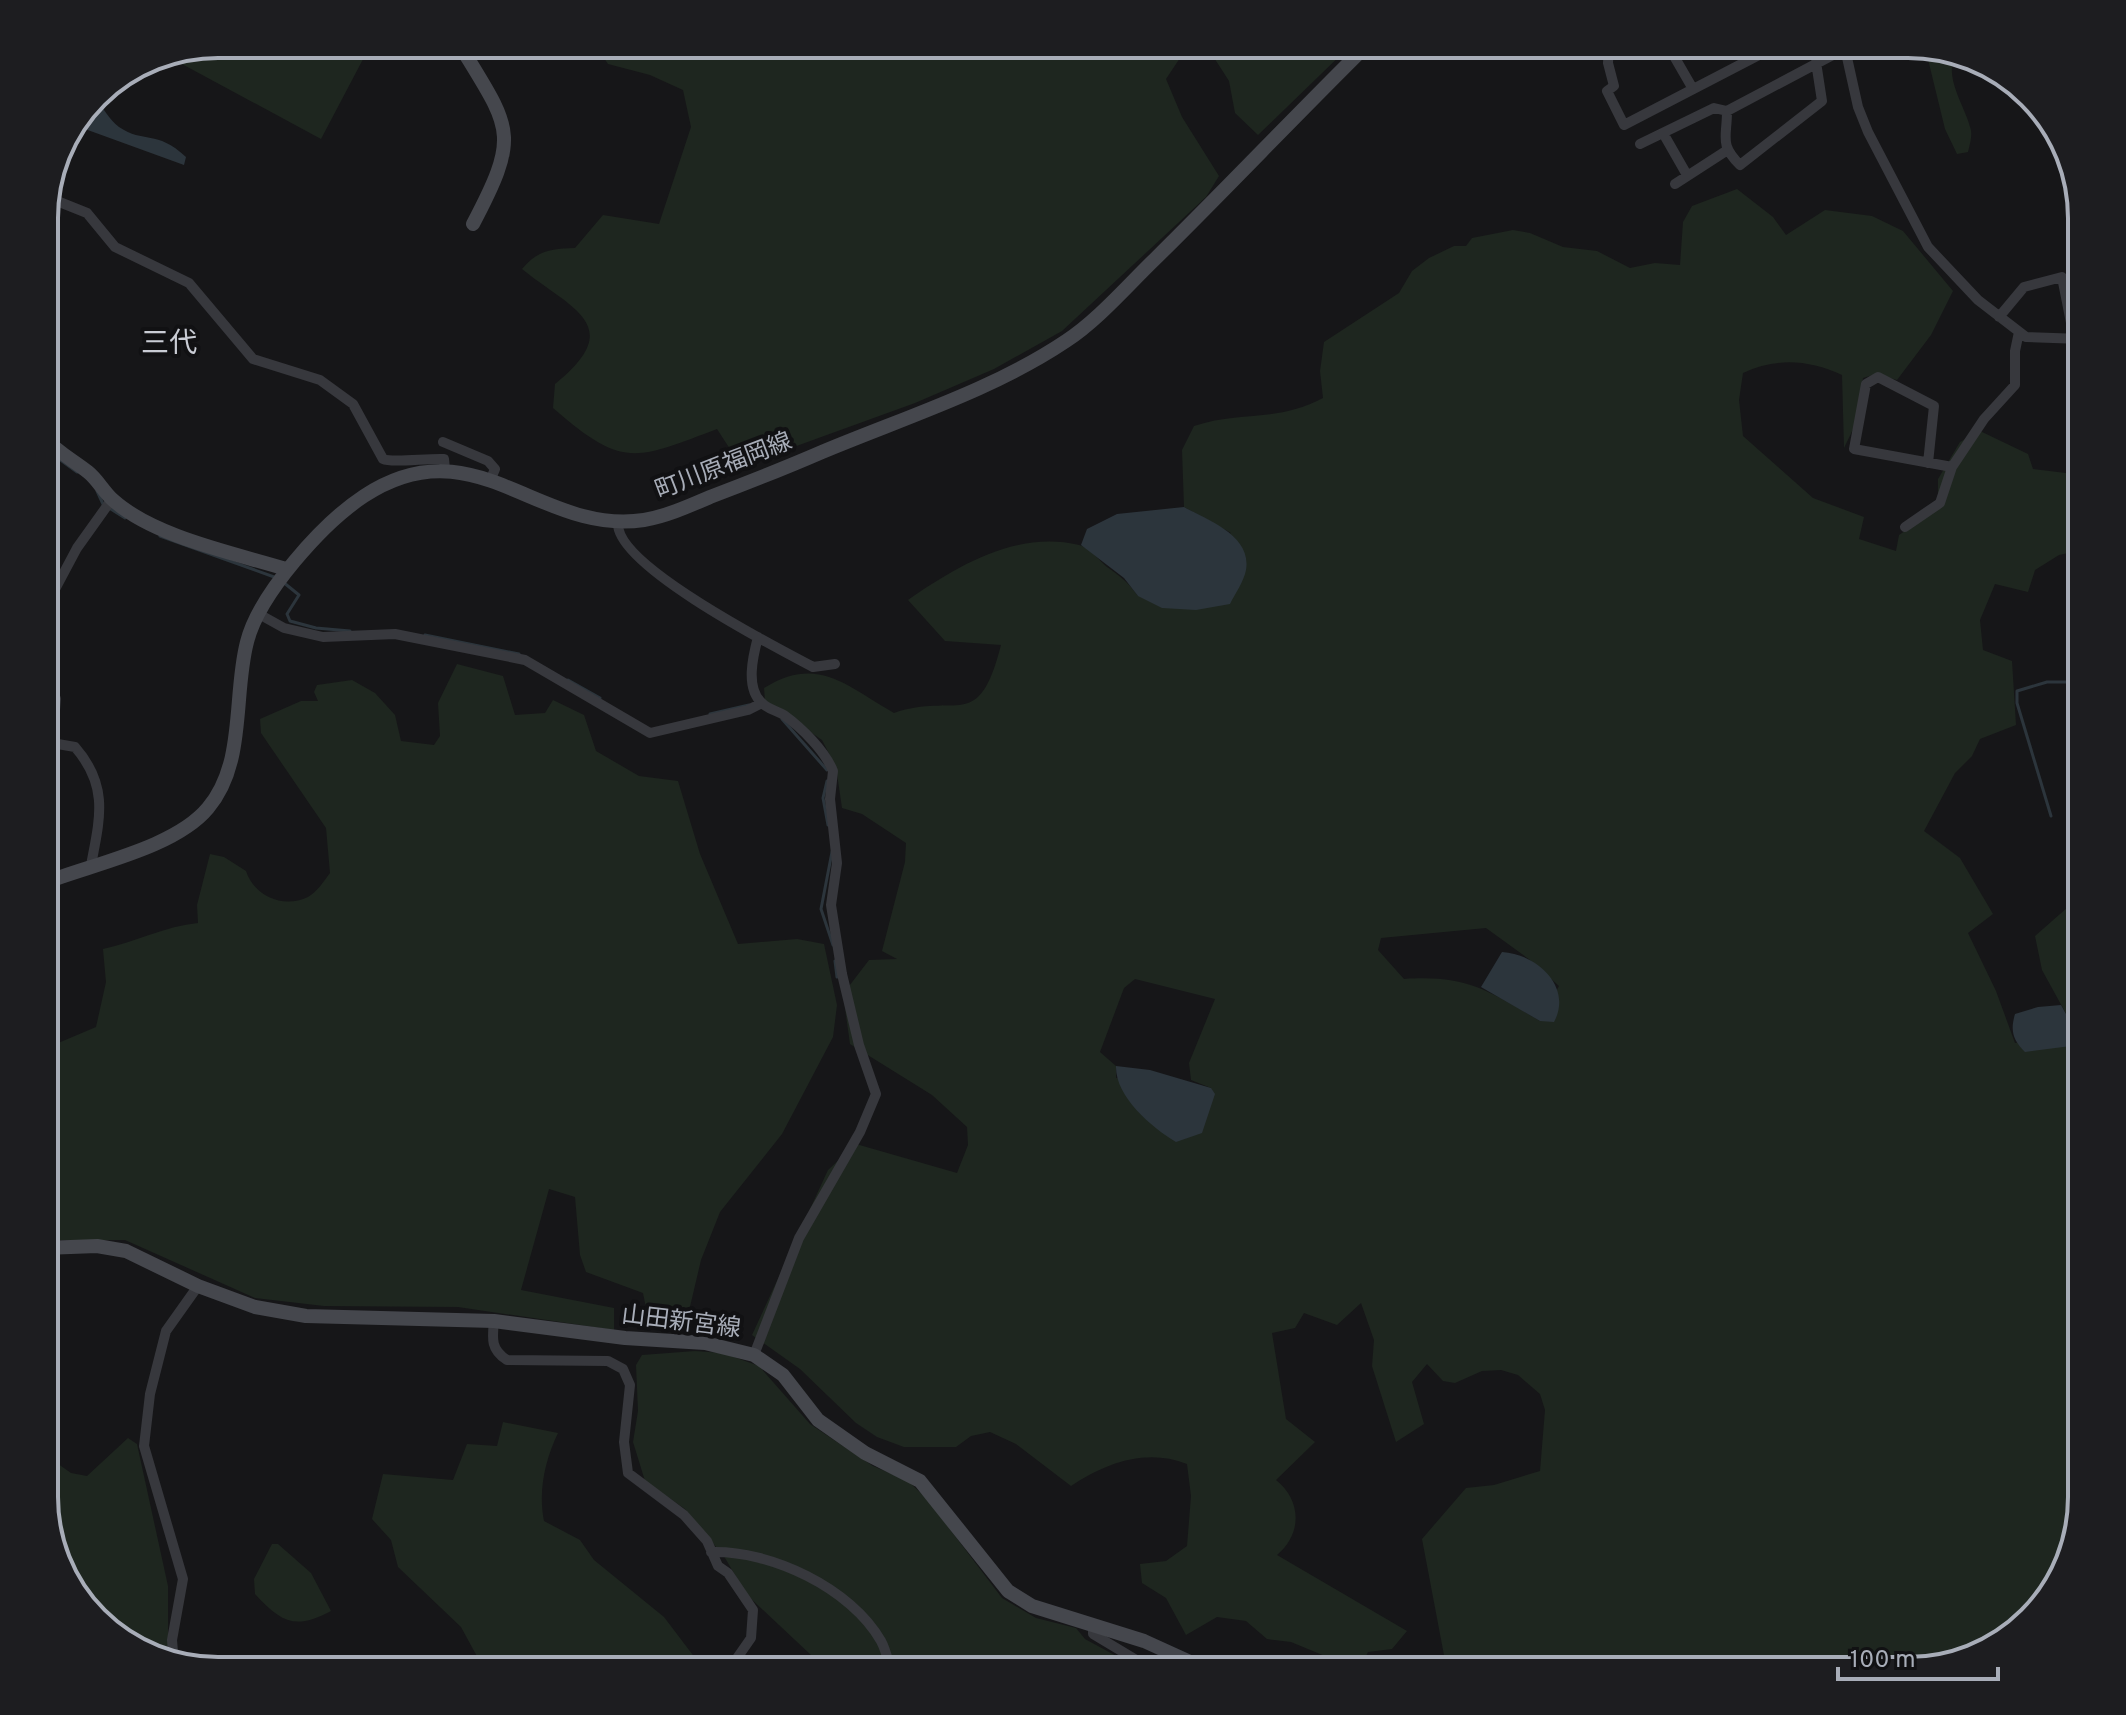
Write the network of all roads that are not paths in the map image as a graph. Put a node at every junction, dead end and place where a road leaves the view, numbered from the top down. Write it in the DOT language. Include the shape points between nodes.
graph roads {
  1 [pos="468,58"];
  2 [pos="1354,58"];
  3 [pos="1608,58"];
  4 [pos="1675,58"];
  5 [pos="1753,58"];
  6 [pos="1823,58"];
  7 [pos="1847,58"];
  8 [pos="1816,62"];
  9 [pos="1693,89"];
  10 [pos="1727,111"];
  11 [pos="1663,133"];
  12 [pos="1640,144"];
  13 [pos="1726,151"];
  14 [pos="1687,175"];
  15 [pos="1675,184"];
  16 [pos="59,202"];
  17 [pos="473,224"];
  18 [pos="2068,300"];
  19 [pos="1999,317"];
  20 [pos="2019,332"];
  21 [pos="2068,339"];
  22 [pos="443,442"];
  23 [pos="464,450"];
  24 [pos="58,452"];
  25 [pos="388,461"];
  26 [pos="1928,463"];
  27 [pos="444,464"];
  28 [pos="1952,467"];
  29 [pos="490,481"];
  30 [pos="391,482"];
  31 [pos="112,499"];
  32 [pos="618,522"];
  33 [pos="1905,527"];
  34 [pos="286,569"];
  35 [pos="58,584"];
  36 [pos="257,613"];
  37 [pos="758,637"];
  38 [pos="835,664"];
  39 [pos="762,703"];
  40 [pos="58,744"];
  41 [pos="91,865"];
  42 [pos="58,878"];
  43 [pos="58,1247"];
  44 [pos="198,1286"];
  45 [pos="494,1321"];
  46 [pos="754,1355"];
  47 [pos="711,1552"];
  48 [pos="1093,1624"];
  49 [pos="173,1650"];
  50 [pos="738,1657"];
  51 [pos="887,1657"];
  52 [pos="1131,1657"];
  53 [pos="1179,1657"];
  1 -- 17 [label="main road" via="495,103 505,132 502,165"];
  2 -- 32 [label="main road, 町川原福岡線" via="1069,339 998,378 771,474 667,514"];
  3 -- 9 [label="street" via="1614,86 1607,91 1624,125"];
  4 -- 9 [label="street"];
  5 -- 9 [label="street"];
  6 -- 8 [label="street"];
  7 -- 19 [label="street" via="1868,132 1928,247"];
  8 -- 10 [label="street"];
  8 -- 13 [label="street" via="1822,101 1740,165"];
  10 -- 11 [label="street" via="1714,108"];
  10 -- 13 [label="street"];
  11 -- 12 [label="street"];
  11 -- 14 [label="street"];
  13 -- 14 [label="street"];
  14 -- 15 [label="street"];
  16 -- 25 [label="street" via="87,213 115,247 189,283 253,359 320,380 353,404 371,442"];
  18 -- 19 [label="street" via="2062,277 2024,287"];
  19 -- 20 [label="street"];
  20 -- 21 [label="street" via="2026,337"];
  20 -- 28 [label="street" via="2015,385"];
  22 -- 23 [label="street"];
  23 -- 27 [label="street"];
  23 -- 29 [label="street" via="495,469"];
  24 -- 31 [label="main road" via="98,480"];
  25 -- 27 [label="street" via="413,457"];
  25 -- 30 [label="street"];
  26 -- 26 [label="street" via="1854,449 1870,379 1878,377 1934,406"];
  26 -- 28 [label="street"];
  27 -- 29 [label="main road, 町川原福岡線"];
  27 -- 30 [label="main road, 町川原福岡線"];
  28 -- 33 [label="street" via="1940,503"];
  29 -- 32 [label="main road, 町川原福岡線"];
  30 -- 34 [label="main road, 町川原福岡線" via="359,499"];
  31 -- 34 [label="main road" via="181,536"];
  31 -- 35 [label="street"];
  32 -- 37 [label="street" via="625,542 684,595"];
  34 -- 36 [label="main road, 町川原福岡線"];
  36 -- 39 [label="street" via="284,628 323,637 395,634 525,660 650,733"];
  36 -- 41 [label="main road, 町川原福岡線" via="246,644 222,787 189,826"];
  37 -- 38 [label="street" via="813,667"];
  37 -- 39 [label="street" via="752,674"];
  39 -- 46 [label="street" via="785,716 829,760 833,771 830,799 837,853 831,905 842,974 876,1094 799,1238"];
  40 -- 41 [label="street" via="75,747 95,774 100,819"];
  41 -- 42 [label="main road, 町川原福岡線"];
  43 -- 44 [label="main road, 山田新宮線" via="126,1251"];
  44 -- 45 [label="main road, 山田新宮線" via="255,1307 306,1316"];
  44 -- 49 [label="street" via="166,1331 144,1446 183,1579"];
  45 -- 46 [label="main road, 山田新宮線" via="705,1343"];
  45 -- 47 [label="street" via="492,1342 507,1360 608,1361 623,1369 630,1385 624,1442 628,1473 684,1515"];
  46 -- 48 [label="main road, 山田新宮線" via="783,1375 818,1420 865,1453 920,1481 1008,1591 1032,1606"];
  47 -- 50 [label="street" via="753,1610 751,1638"];
  47 -- 51 [label="street" via="772,1560 809,1578 868,1623"];
  48 -- 52 [label="street" via="1093,1634"];
  48 -- 53 [label="main road, 山田新宮線"];
}
